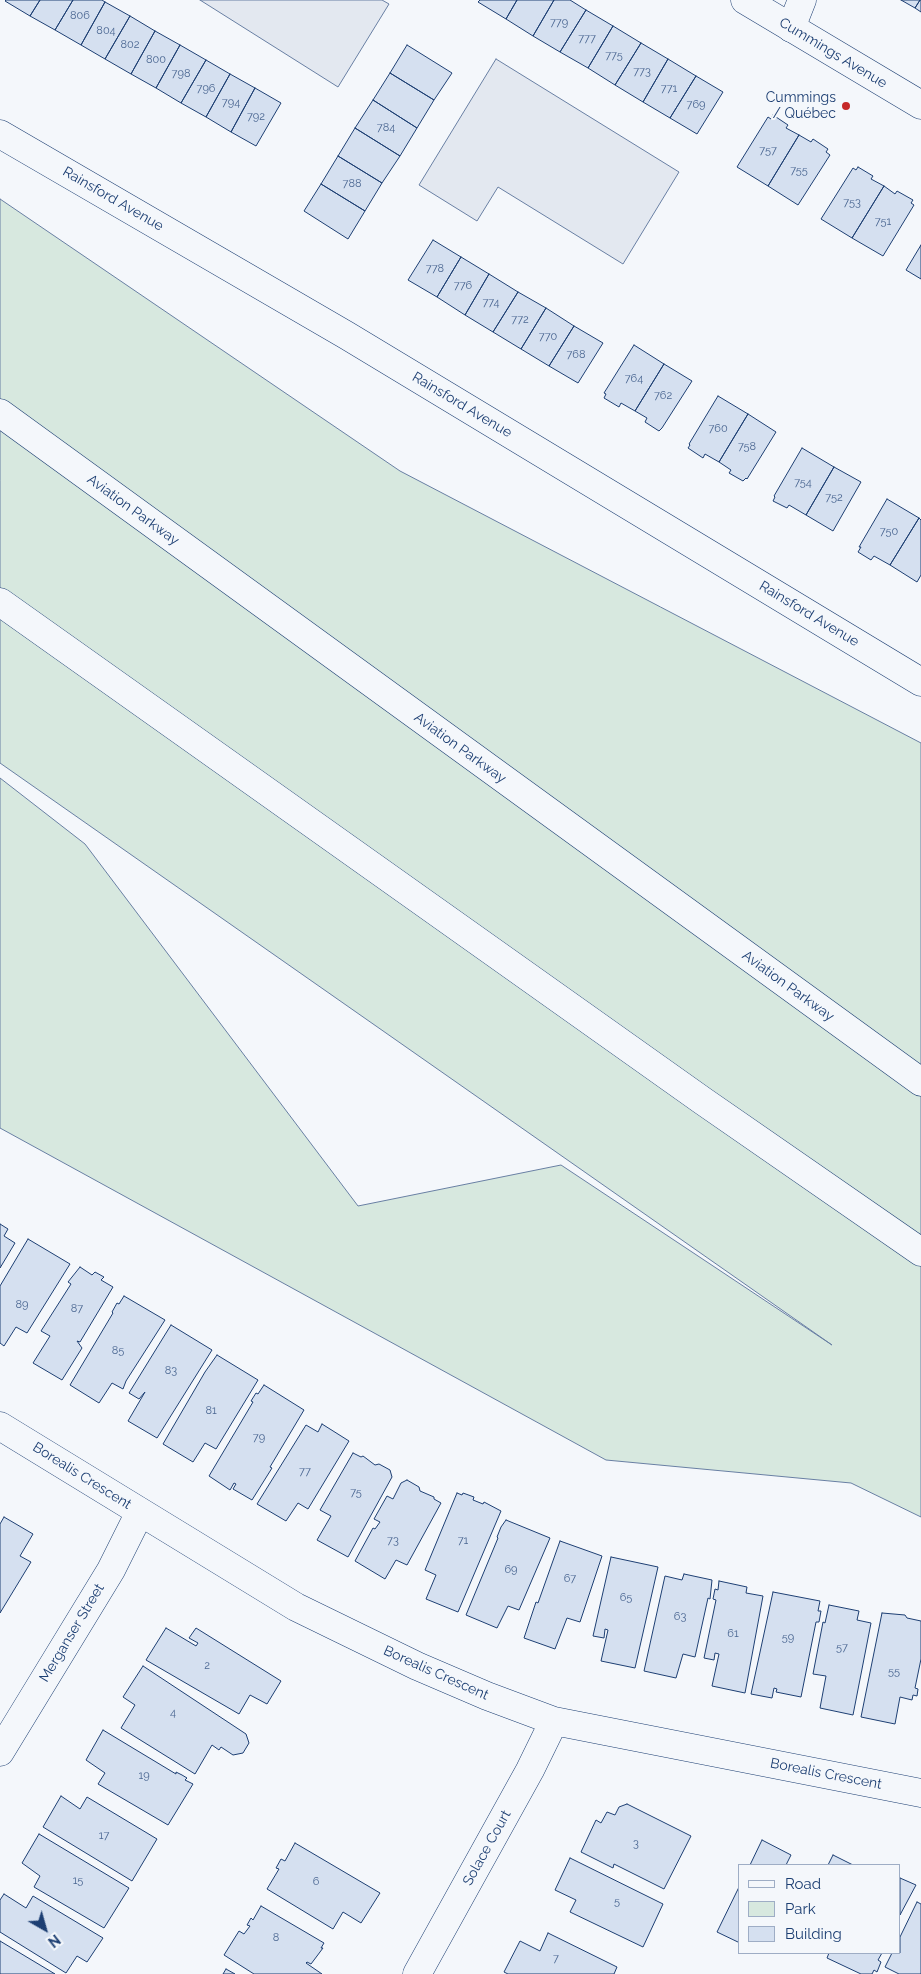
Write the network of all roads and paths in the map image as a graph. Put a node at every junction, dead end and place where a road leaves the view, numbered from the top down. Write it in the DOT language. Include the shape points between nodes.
graph roads {
  1 [pos="745,0"];
  2 [pos="802,0"];
  3 [pos="791,28"];
  4 [pos="921,105"];
  5 [pos="0,134"];
  6 [pos="0,413"];
  7 [pos="0,602"];
  8 [pos="921,682"];
  9 [pos="921,1082"];
  10 [pos="921,1252"];
  11 [pos="0,1426"];
  12 [pos="140,1512"];
  13 [pos="554,1721"];
  14 [pos="0,1752"];
  15 [pos="921,1793"];
  16 [pos="417,1974"];
  1 -- 3 [label="street, Cummings Avenue"];
  2 -- 3 [label="street"];
  3 -- 4 [label="street, Cummings Avenue"];
  5 -- 8 [label="street, Rainsford Avenue" via="338,330"];
  6 -- 9 [label="street, Aviation Parkway"];
  7 -- 10 [label="street"];
  11 -- 12 [label="street, Borealis Crescent"];
  12 -- 13 [label="street, Borealis Crescent" via="296,1607 417,1666"];
  12 -- 14 [label="street, Merganser Street" via="111,1570"];
  13 -- 15 [label="street, Borealis Crescent"];
  13 -- 16 [label="street, Solace Court"];
}
